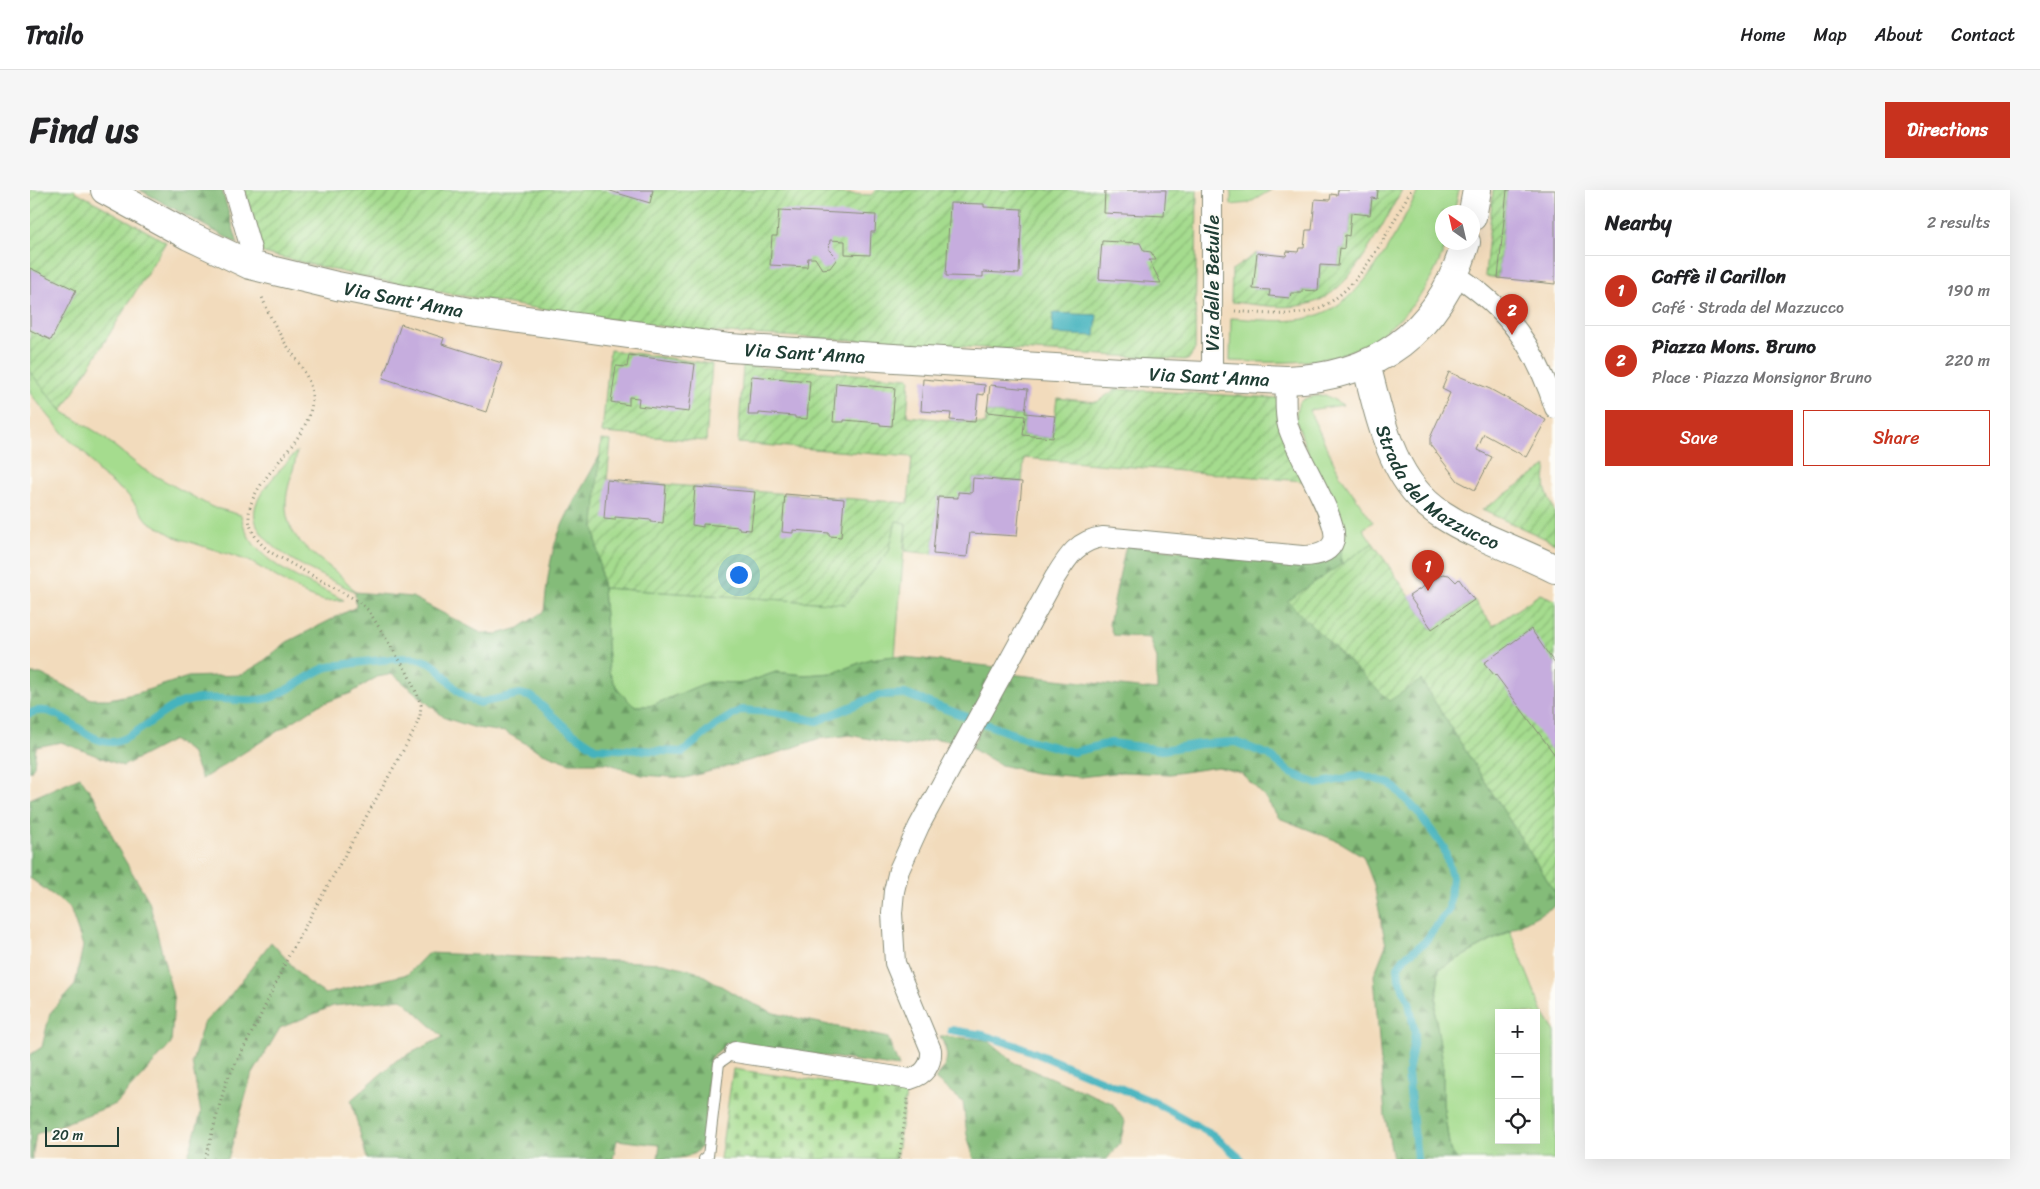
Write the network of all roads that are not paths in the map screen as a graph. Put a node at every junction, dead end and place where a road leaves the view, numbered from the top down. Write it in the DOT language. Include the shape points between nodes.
graph roads {
  1 [pos="105,190"];
  2 [pos="234,190"];
  3 [pos="1212,190"];
  4 [pos="1477,190"];
  5 [pos="1474,205"];
  6 [pos="1464,250"];
  7 [pos="250,265"];
  8 [pos="1456,275"];
  9 [pos="1366,364"];
  10 [pos="1212,377"];
  11 [pos="1286,380"];
  12 [pos="1555,408"];
  13 [pos="1555,569"];
  14 [pos="735,1052"];
  15 [pos="704,1159"];
  1 -- 7 [label="street, Via Sant'Anna"];
  2 -- 7 [label="street" via="251,249"];
  3 -- 10 [label="street, Via delle Betulle"];
  4 -- 5 [label="street"];
  6 -- 8 [label="street, Via Sant'Anna"];
  7 -- 10 [label="street, Via Sant'Anna" via="468,312 707,346"];
  8 -- 9 [label="street, Via Sant'Anna" via="1432,314 1417,330"];
  8 -- 12 [label="street" via="1488,298 1516,326 1543,372"];
  9 -- 11 [label="street, Via Sant'Anna" via="1329,376"];
  9 -- 13 [label="street, Strada del Mazzucco" via="1385,435 1408,480 1424,501 1453,521"];
  10 -- 11 [label="street, Via Sant'Anna"];
  11 -- 14 [label="street" via="1288,425 1333,523 1334,539 1329,548 1316,556 1302,556 1103,537 1086,542 1068,556 907,851 894,891 892,931 895,963 931,1050 928,1067 910,1079"];
  14 -- 15 [label="lane" via="719,1064 708,1156"];
}
